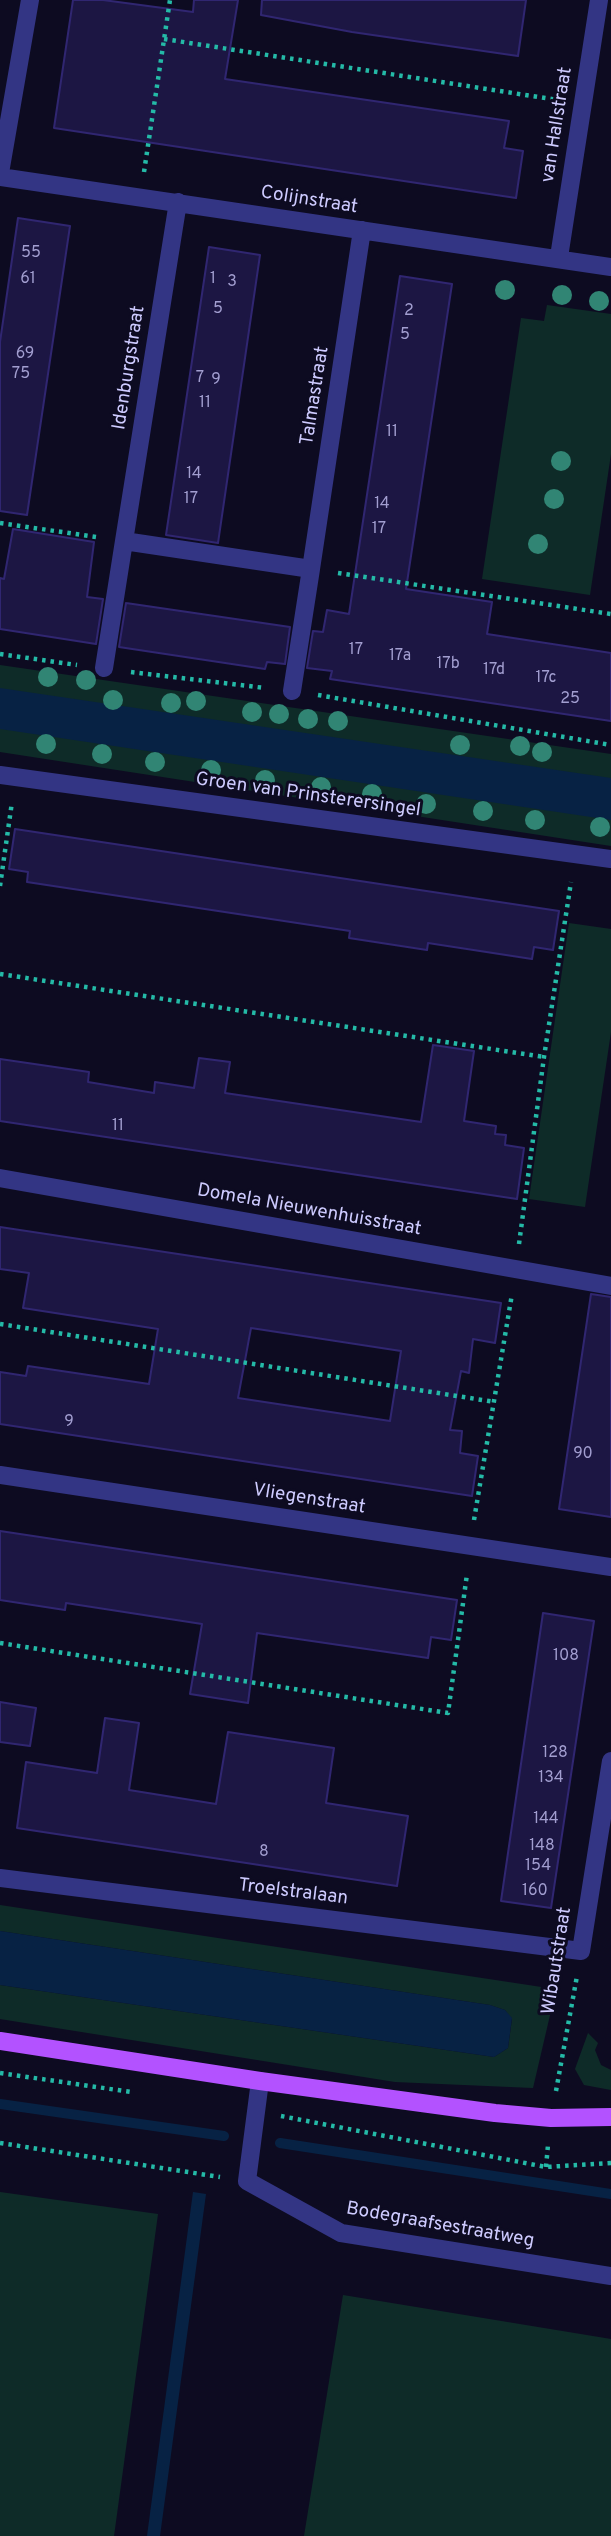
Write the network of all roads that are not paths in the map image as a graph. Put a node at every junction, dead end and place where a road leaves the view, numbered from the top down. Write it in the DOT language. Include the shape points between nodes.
graph roads {
  1 [pos="30,0"];
  2 [pos="599,0"];
  3 [pos="0,175"];
  4 [pos="178,202"];
  5 [pos="362,230"];
  6 [pos="559,257"];
  7 [pos="611,267"];
  8 [pos="124,541"];
  9 [pos="311,569"];
  10 [pos="104,668"];
  11 [pos="292,691"];
  12 [pos="8,776"];
  13 [pos="611,859"];
  14 [pos="0,1178"];
  15 [pos="611,1286"];
  16 [pos="0,1475"];
  17 [pos="611,1567"];
  18 [pos="611,1761"];
  19 [pos="0,1878"];
  20 [pos="581,1951"];
  21 [pos="0,2041"];
  22 [pos="261,2081"];
  23 [pos="611,2117"];
  24 [pos="611,2276"];
  1 -- 3 [label="street"];
  2 -- 6 [label="street, van Hallstraat"];
  3 -- 4 [label="street, Colijnstraat"];
  4 -- 5 [label="street, Colijnstraat"];
  4 -- 8 [label="street, Idenburgstraat"];
  5 -- 6 [label="street, Colijnstraat"];
  5 -- 9 [label="street, Talmastraat"];
  6 -- 7 [label="street, Colijnstraat"];
  8 -- 9 [label="street"];
  8 -- 10 [label="street, Idenburgstraat"];
  9 -- 11 [label="street, Talmastraat"];
  12 -- 13 [label="street, Groen van Prinsterersingel"];
  14 -- 15 [label="street, Domela Nieuwenhuisstraat"];
  16 -- 17 [label="street, Vliegenstraat"];
  18 -- 20 [label="street, Wibautstraat"];
  19 -- 20 [label="street, Troelstralaan"];
  21 -- 22 [label="main road"];
  22 -- 23 [label="main road" via="495,2113"];
  22 -- 24 [label="street, Bodegraafsestraatweg" via="247,2181 341,2233"];
}
